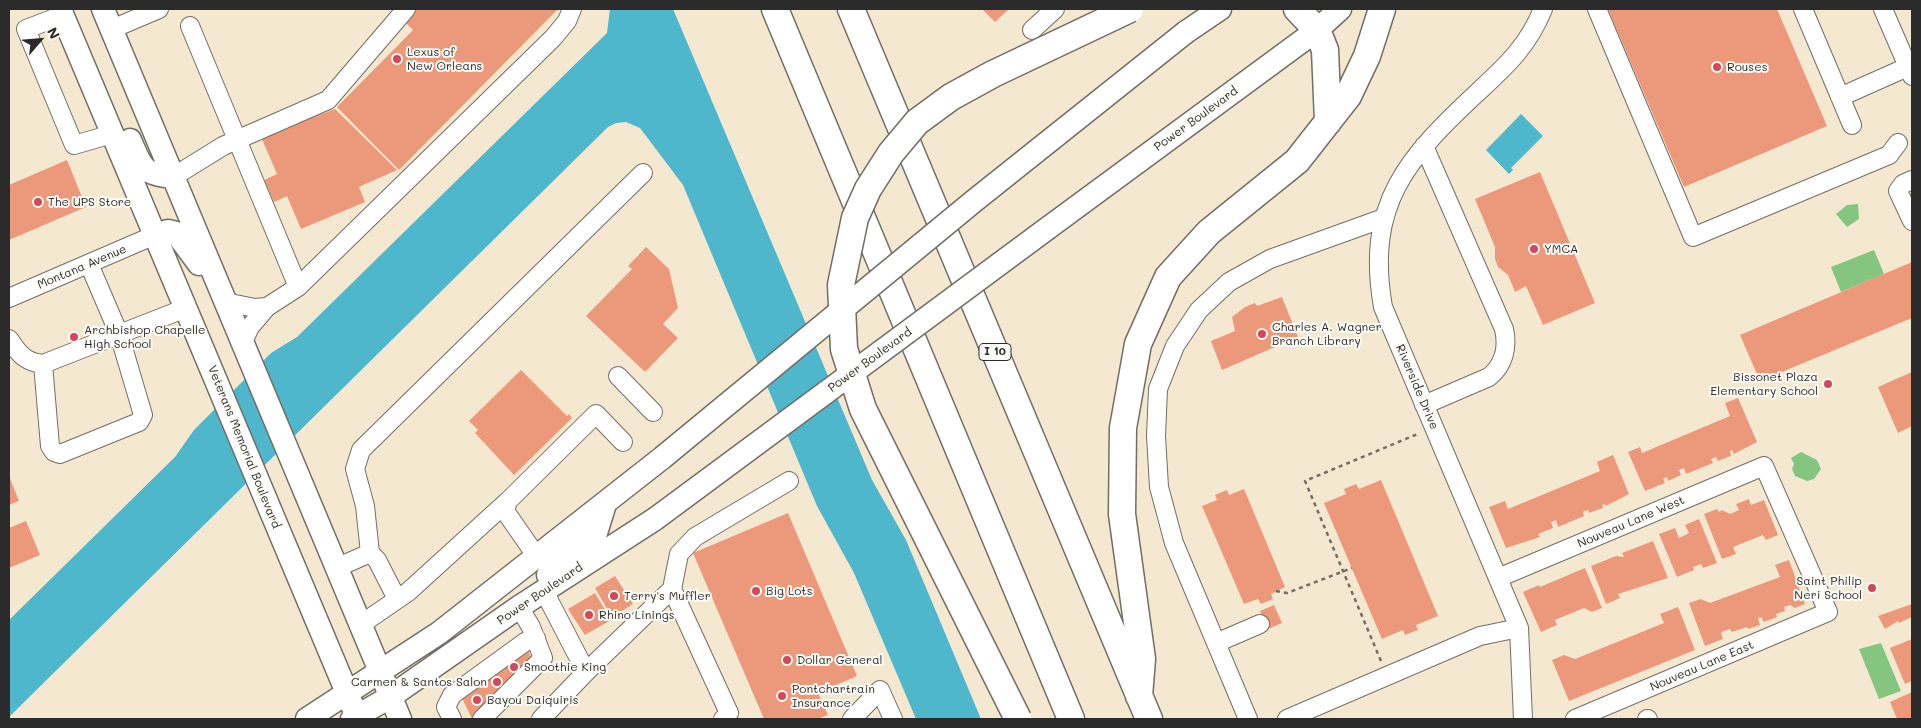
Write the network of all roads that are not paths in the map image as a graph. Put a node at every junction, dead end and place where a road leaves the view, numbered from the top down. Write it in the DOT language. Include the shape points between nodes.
graph roads {
  1 [pos="159,9"];
  2 [pos="406,9"];
  3 [pos="572,9"];
  4 [pos="775,9"];
  5 [pos="851,9"];
  6 [pos="1055,9"];
  7 [pos="1130,9"];
  8 [pos="1220,9"];
  9 [pos="1296,9"];
  10 [pos="1340,9"];
  11 [pos="1382,9"];
  12 [pos="1543,9"];
  13 [pos="1597,9"];
  14 [pos="1803,9"];
  15 [pos="1883,9"];
  16 [pos="61,12"];
  17 [pos="108,19"];
  18 [pos="190,26"];
  19 [pos="1032,30"];
  20 [pos="1317,30"];
  21 [pos="1911,70"];
  22 [pos="1840,97"];
  23 [pos="1328,122"];
  24 [pos="1852,125"];
  25 [pos="112,134"];
  26 [pos="237,140"];
  27 [pos="1898,143"];
  28 [pos="1424,146"];
  29 [pos="643,173"];
  30 [pos="173,177"];
  31 [pos="1912,180"];
  32 [pos="1384,218"];
  33 [pos="1912,221"];
  34 [pos="155,236"];
  35 [pos="89,264"];
  36 [pos="298,287"];
  37 [pos="9,298"];
  38 [pos="224,302"];
  39 [pos="267,307"];
  40 [pos="186,308"];
  41 [pos="119,334"];
  42 [pos="9,340"];
  43 [pos="245,350"];
  44 [pos="43,364"];
  45 [pos="618,376"];
  46 [pos="1424,404"];
  47 [pos="653,412"];
  48 [pos="623,442"];
  49 [pos="789,481"];
  50 [pos="508,501"];
  51 [pos="605,504"];
  52 [pos="370,553"];
  53 [pos="537,558"];
  54 [pos="336,568"];
  55 [pos="1498,578"];
  56 [pos="672,589"];
  57 [pos="544,591"];
  58 [pos="397,599"];
  59 [pos="519,607"];
  60 [pos="1828,612"];
  61 [pos="1260,624"];
  62 [pos="360,625"];
  63 [pos="1519,628"];
  64 [pos="536,638"];
  65 [pos="1216,643"];
  66 [pos="586,672"];
  67 [pos="380,673"];
  68 [pos="347,694"];
  69 [pos="1139,696"];
  70 [pos="390,697"];
  71 [pos="728,717"];
  72 [pos="857,717"];
  73 [pos="355,718"];
  74 [pos="307,719"];
  75 [pos="400,719"];
  76 [pos="452,719"];
  77 [pos="482,719"];
  78 [pos="541,719"];
  79 [pos="892,719"];
  80 [pos="1018,719"];
  81 [pos="1071,719"];
  82 [pos="1149,719"];
  83 [pos="1248,719"];
  84 [pos="1286,719"];
  85 [pos="1523,719"];
  86 [pos="1575,719"];
  1 -- 17 [label="street"];
  2 -- 26 [label="street" via="328,100"];
  3 -- 36 [label="street" via="553,38"];
  4 -- 81 [label="highway"];
  5 -- 69 [label="highway, I 10"];
  6 -- 19 [label="street"];
  7 -- 80 [label="highway, bridge" via="985,78 951,97 917,122 891,153 868,189 855,218 843,277 841,318 844,348 863,409"];
  8 -- 51 [label="main road, bridge" via="1186,32 974,201"];
  9 -- 20 [label="highway"];
  10 -- 20 [label="main road, Power Boulevard"];
  11 -- 23 [label="highway" via="1367,56 1348,96"];
  12 -- 28 [label="street, Riverside Drive" via="1534,32 1508,64"];
  13 -- 27 [label="street" via="1693,237 1888,155"];
  14 -- 22 [label="street"];
  15 -- 21 [label="street"];
  16 -- 25 [label="main road, Veterans Memorial Boulevard"];
  16 -- 25 [label="street" via="26,29 74,145"];
  16 -- 30 [label="main road" via="82,34 140,164 153,175"];
  17 -- 30 [label="main road"];
  18 -- 26 [label="street"];
  20 -- 23 [label="highway" via="1325,50"];
  20 -- 57 [label="main road, Power Boulevard, bridge" via="655,519"];
  21 -- 22 [label="street"];
  22 -- 24 [label="street"];
  23 -- 69 [label="highway" via="1297,160 1209,232 1168,277 1138,344 1123,428 1122,514 1142,659"];
  25 -- 34 [label="main road, Veterans Memorial Boulevard"];
  26 -- 30 [label="street"];
  26 -- 36 [label="street"];
  28 -- 32 [label="street, Riverside Drive" via="1408,167 1387,205"];
  28 -- 46 [label="street" via="1506,338 1502,362 1496,371"];
  29 -- 52 [label="street" via="361,450 355,469 365,506"];
  30 -- 38 [label="main road"];
  31 -- 33 [label="street" via="1898,191"];
  32 -- 46 [label="street, Riverside Drive" via="1379,257 1383,306"];
  32 -- 65 [label="street" via="1270,259 1228,282 1199,310 1175,346 1158,389 1159,487 1174,543"];
  34 -- 35 [label="street, Montana Avenue"];
  34 -- 38 [label="main road" via="168,231 176,233"];
  34 -- 40 [label="main road, Veterans Memorial Boulevard"];
  35 -- 37 [label="street, Montana Avenue"];
  35 -- 41 [label="street"];
  36 -- 39 [label="street"];
  38 -- 39 [label="street"];
  38 -- 43 [label="main road"];
  39 -- 43 [label="street" via="250,327"];
  40 -- 41 [label="street"];
  40 -- 68 [label="main road, Veterans Memorial Boulevard"];
  41 -- 44 [label="street"];
  41 -- 44 [label="street" via="143,415 139,422 60,454 50,446"];
  42 -- 44 [label="street" via="21,356 32,363"];
  43 -- 54 [label="main road"];
  45 -- 47 [label="street"];
  46 -- 55 [label="street, Riverside Drive"];
  48 -- 50 [label="street" via="596,414"];
  49 -- 56 [label="street" via="695,537 680,554"];
  50 -- 53 [label="street" via="505,511 509,520"];
  50 -- 58 [label="street"];
  51 -- 53 [label="main road"];
  51 -- 57 [label="main road" via="596,532 546,577"];
  52 -- 54 [label="street"];
  52 -- 58 [label="street"];
  53 -- 67 [label="main road" via="439,634"];
  54 -- 62 [label="main road"];
  55 -- 60 [label="street, Nouveau Lane West" via="1764,466"];
  55 -- 63 [label="street, Riverside Drive"];
  56 -- 66 [label="street"];
  56 -- 71 [label="street"];
  57 -- 59 [label="main road, Power Boulevard"];
  57 -- 66 [label="street"];
  58 -- 62 [label="street"];
  59 -- 64 [label="street"];
  59 -- 70 [label="main road, Power Boulevard"];
  60 -- 86 [label="street, Nouveau Lane East"];
  61 -- 65 [label="street"];
  62 -- 67 [label="main road"];
  63 -- 84 [label="street" via="1480,636"];
  63 -- 85 [label="street, Riverside Drive"];
  64 -- 76 [label="street" via="525,642 452,695 446,706"];
  64 -- 77 [label="street" via="543,658"];
  65 -- 83 [label="street"];
  66 -- 78 [label="street"];
  67 -- 68 [label="main road"];
  67 -- 70 [label="main road"];
  68 -- 73 [label="main road, Veterans Memorial Boulevard"];
  68 -- 74 [label="main road"];
  69 -- 82 [label="highway, I 10"];
  70 -- 73 [label="main road, Power Boulevard"];
  70 -- 75 [label="main road"];
  72 -- 79 [label="street" via="880,690"];
}
